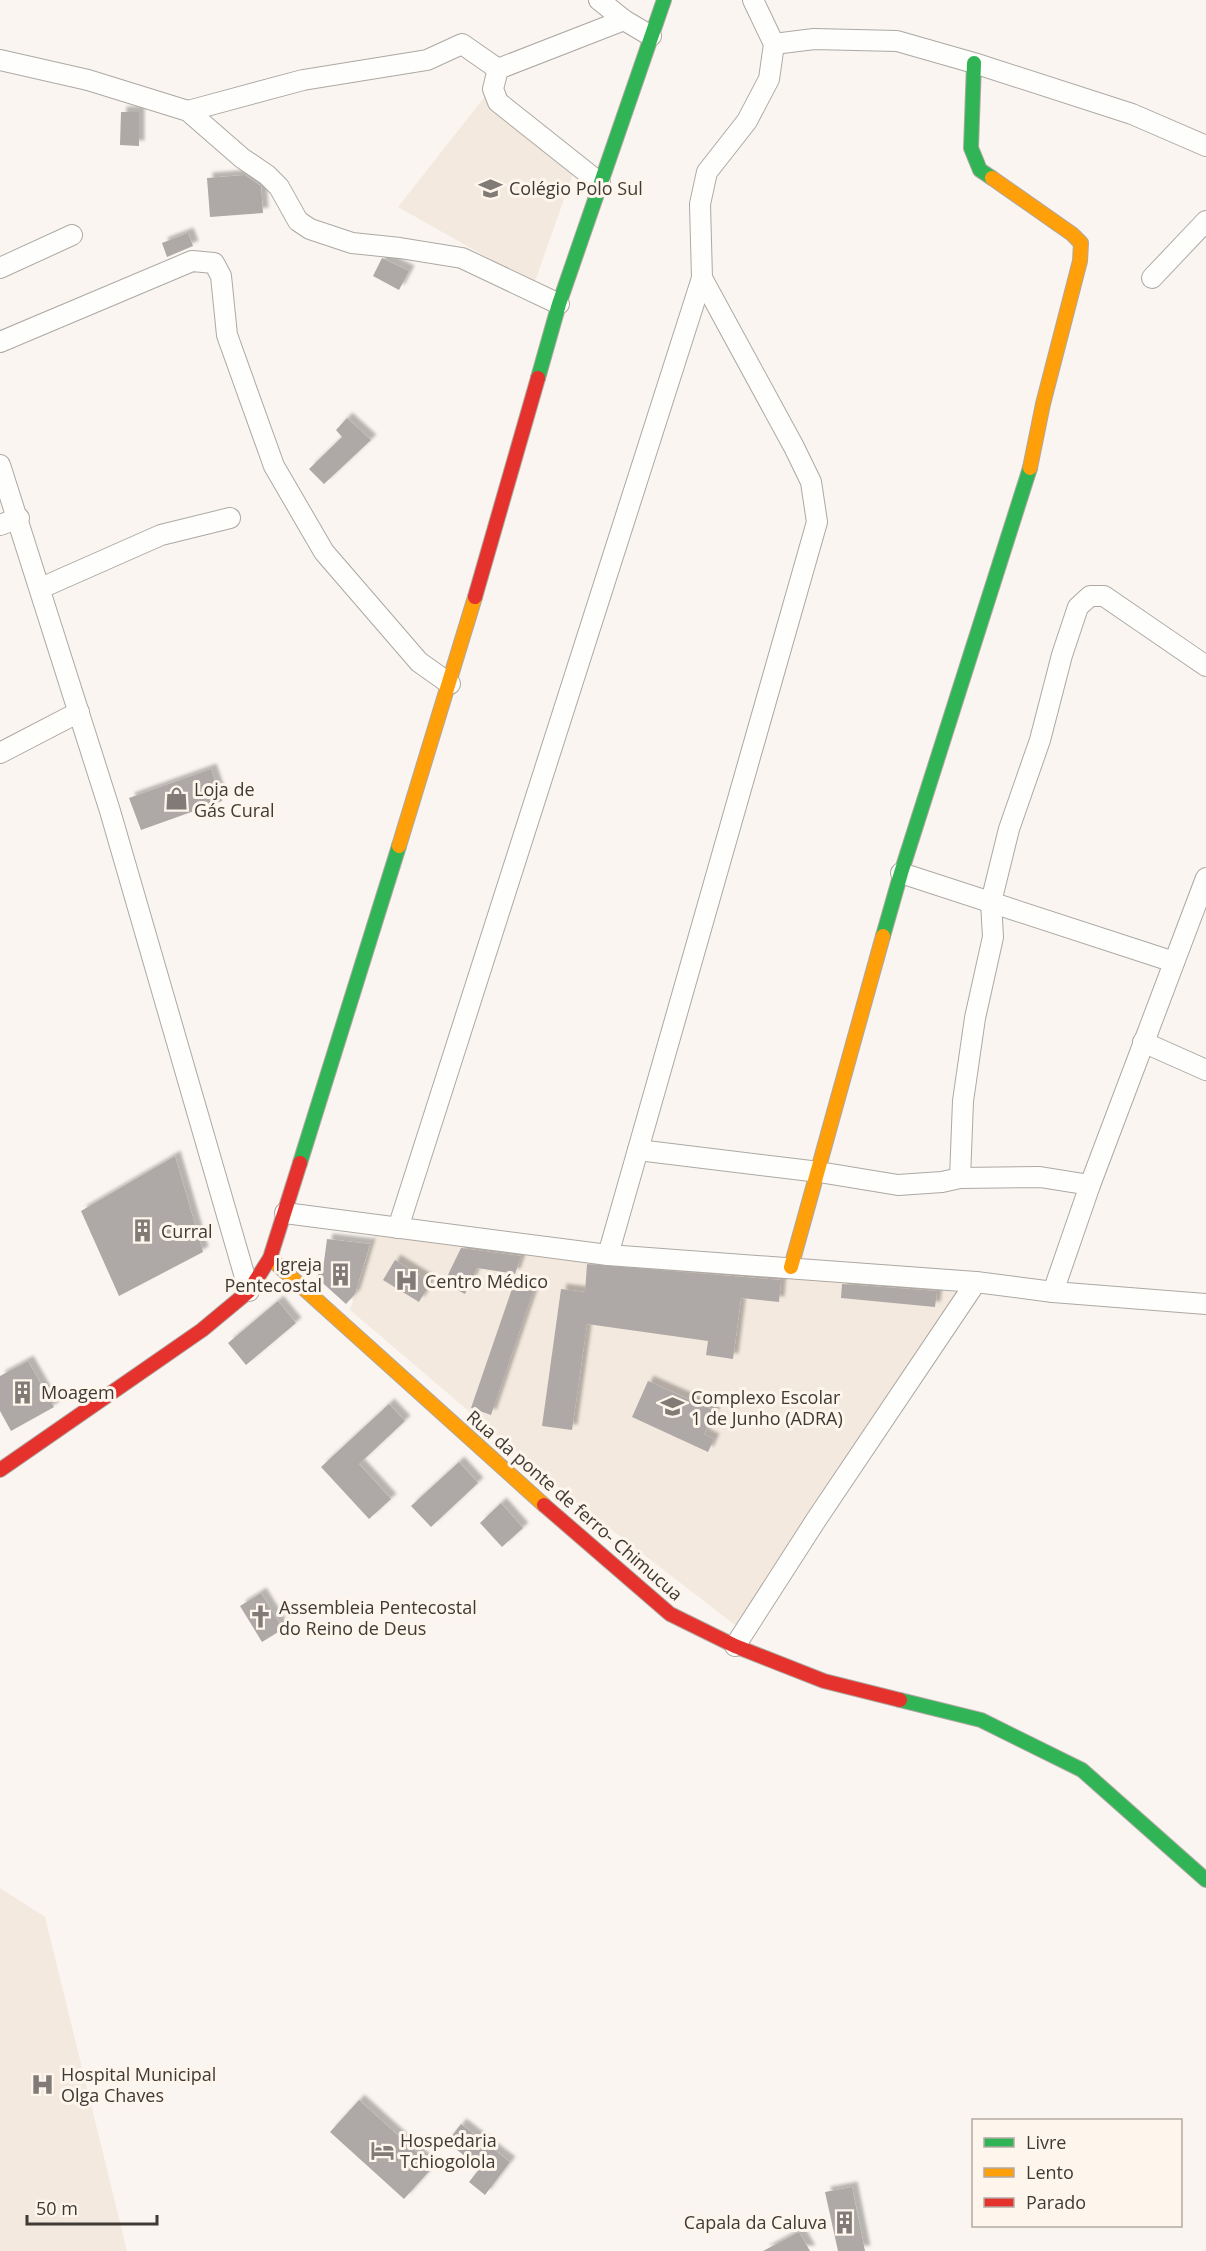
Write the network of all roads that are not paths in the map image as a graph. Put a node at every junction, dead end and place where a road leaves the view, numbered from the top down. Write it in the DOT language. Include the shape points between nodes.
graph roads {
  1 [pos="599,0"];
  2 [pos="664,0"];
  3 [pos="753,0"];
  4 [pos="624,21"];
  5 [pos="651,36"];
  6 [pos="774,44"];
  7 [pos="0,60"];
  8 [pos="974,63"];
  9 [pos="498,69"];
  10 [pos="188,111"];
  11 [pos="1206,146"];
  12 [pos="600,183"];
  13 [pos="1206,221"];
  14 [pos="72,235"];
  15 [pos="0,268"];
  16 [pos="702,278"];
  17 [pos="1152,278"];
  18 [pos="559,304"];
  19 [pos="0,342"];
  20 [pos="0,465"];
  21 [pos="230,518"];
  22 [pos="9,522"];
  23 [pos="41,588"];
  24 [pos="1206,666"];
  25 [pos="450,684"];
  26 [pos="79,712"];
  27 [pos="0,753"];
  28 [pos="901,873"];
  29 [pos="1206,878"];
  30 [pos="991,902"];
  31 [pos="1174,962"];
  32 [pos="1143,1042"];
  33 [pos="1206,1070"];
  34 [pos="638,1150"];
  35 [pos="819,1172"];
  36 [pos="960,1178"];
  37 [pos="1090,1185"];
  38 [pos="285,1213"];
  39 [pos="398,1228"];
  40 [pos="608,1255"];
  41 [pos="270,1258"];
  42 [pos="791,1267"];
  43 [pos="976,1282"];
  44 [pos="249,1291"];
  45 [pos="1053,1293"];
  46 [pos="1206,1304"];
  47 [pos="0,1470"];
  48 [pos="735,1646"];
  49 [pos="1206,1880"];
  1 -- 4 [label="street"];
  2 -- 5 [label="street"];
  3 -- 6 [label="street"];
  4 -- 5 [label="street"];
  4 -- 9 [label="street"];
  5 -- 12 [label="street"];
  6 -- 8 [label="street" via="814,39 897,41"];
  6 -- 16 [label="street" via="769,79 747,121 707,172 700,204"];
  7 -- 10 [label="street" via="88,80"];
  8 -- 11 [label="street" via="1131,114"];
  8 -- 28 [label="street" via="971,148 980,170 1072,234 1081,243 1080,261 1022,494"];
  9 -- 10 [label="street" via="462,44 427,60 303,80"];
  9 -- 12 [label="street" via="493,89 498,102"];
  10 -- 18 [label="street" via="267,175 279,187 298,221 310,229 352,243 462,258"];
  12 -- 18 [label="street"];
  13 -- 17 [label="street"];
  14 -- 15 [label="street"];
  16 -- 34 [label="street" via="811,482 817,522"];
  16 -- 39 [label="street"];
  18 -- 25 [label="street"];
  19 -- 25 [label="street" via="192,261 214,263 221,276 227,335 274,466 324,552 419,662"];
  20 -- 22 [label="street"];
  21 -- 23 [label="street" via="160,535"];
  22 -- 23 [label="street"];
  23 -- 26 [label="street"];
  24 -- 30 [label="street" via="1104,596 1090,596 1078,607 1040,740 1009,830"];
  25 -- 38 [label="street"];
  26 -- 27 [label="street"];
  26 -- 44 [label="street"];
  28 -- 30 [label="street"];
  28 -- 35 [label="street"];
  29 -- 31 [label="street"];
  30 -- 31 [label="street"];
  30 -- 36 [label="street" via="993,937 975,1018 963,1101"];
  31 -- 32 [label="street"];
  32 -- 33 [label="street"];
  32 -- 37 [label="street"];
  34 -- 35 [label="street"];
  34 -- 40 [label="street"];
  35 -- 36 [label="street" via="898,1185"];
  35 -- 42 [label="street"];
  36 -- 37 [label="street" via="1040,1177"];
  37 -- 45 [label="street"];
  38 -- 39 [label="street"];
  38 -- 41 [label="street"];
  39 -- 40 [label="street"];
  40 -- 42 [label="street"];
  41 -- 44 [label="street"];
  41 -- 48 [label="street, Rua da ponte de ferro- Chimucua" via="670,1614"];
  42 -- 43 [label="street"];
  43 -- 45 [label="street"];
  43 -- 48 [label="street"];
  44 -- 47 [label="street" via="201,1330"];
  45 -- 46 [label="street"];
  48 -- 49 [label="street, Rua da ponte de ferro- Chimucua" via="824,1681 981,1720 1082,1770"];
}
